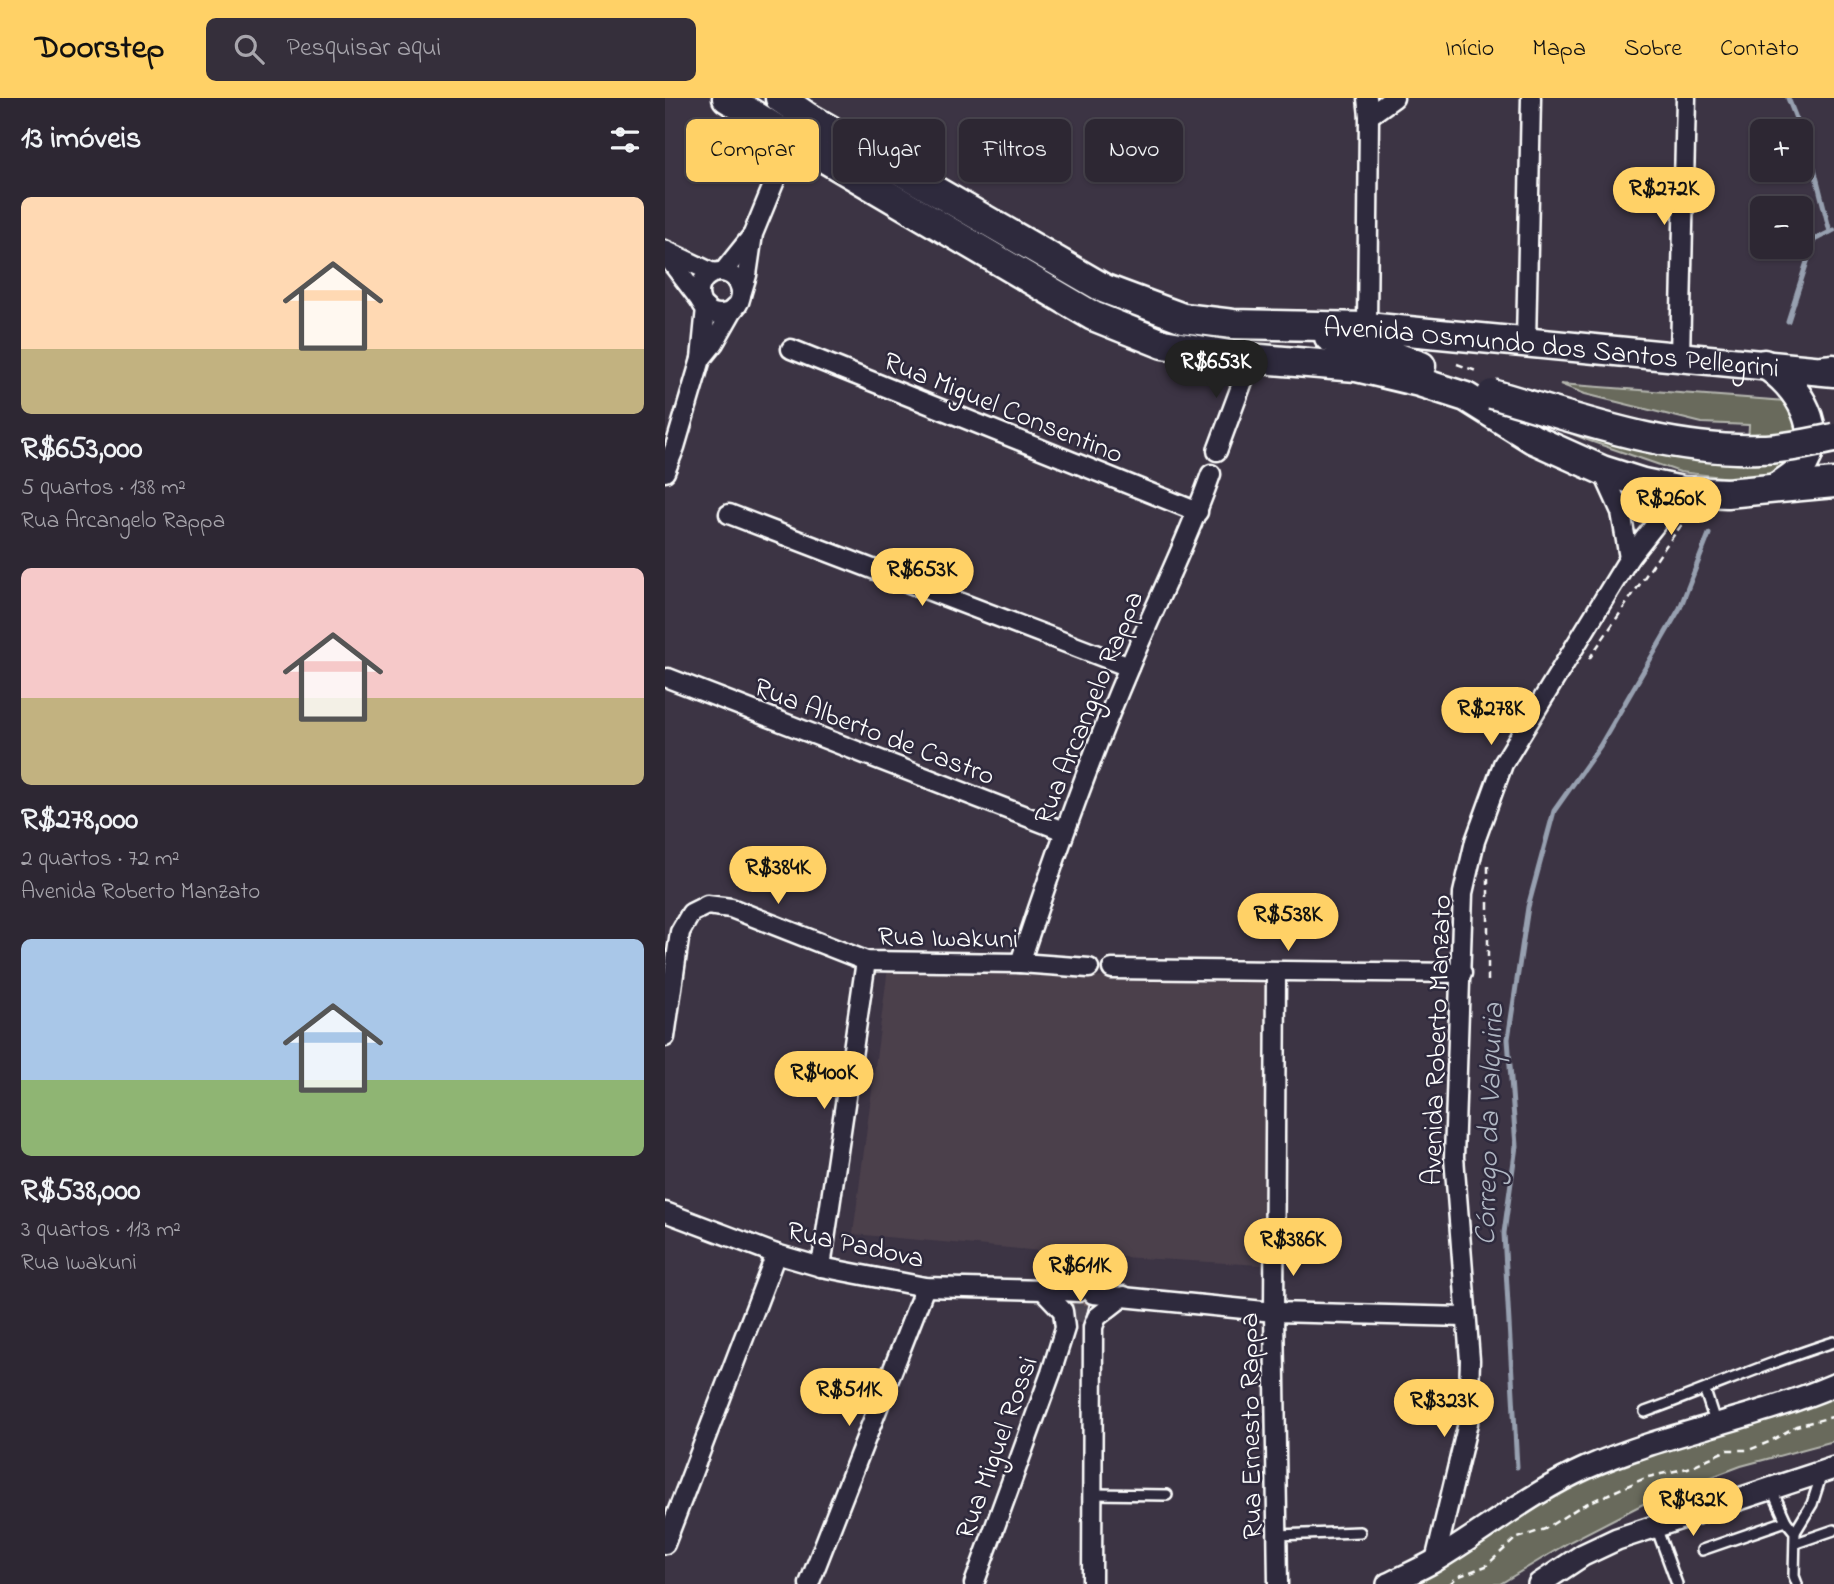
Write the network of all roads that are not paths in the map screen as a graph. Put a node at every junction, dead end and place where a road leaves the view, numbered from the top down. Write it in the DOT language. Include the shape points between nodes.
graph roads {
  1 [pos="727,98"];
  2 [pos="780,98"];
  3 [pos="1394,98"];
  4 [pos="1531,98"];
  5 [pos="1686,98"];
  6 [pos="1368,107"];
  7 [pos="799,118"];
  8 [pos="753,234"];
  9 [pos="665,252"];
  10 [pos="718,272"];
  11 [pos="738,302"];
  12 [pos="703,304"];
  13 [pos="1267,324"];
  14 [pos="1367,327"];
  15 [pos="1526,343"];
  16 [pos="792,349"];
  17 [pos="1680,356"];
  18 [pos="1248,358"];
  19 [pos="701,359"];
  20 [pos="1763,364"];
  21 [pos="1830,370"];
  22 [pos="1419,382"];
  23 [pos="1485,383"];
  24 [pos="1834,438"];
  25 [pos="670,444"];
  26 [pos="1217,451"];
  27 [pos="1602,470"];
  28 [pos="665,472"];
  29 [pos="1211,474"];
  30 [pos="1834,483"];
  31 [pos="1777,487"];
  32 [pos="1695,492"];
  33 [pos="1198,512"];
  34 [pos="729,514"];
  35 [pos="1629,558"];
  36 [pos="1129,667"];
  37 [pos="668,678"];
  38 [pos="1063,831"];
  39 [pos="866,961"];
  40 [pos="1020,963"];
  41 [pos="1089,968"];
  42 [pos="1112,969"];
  43 [pos="1276,972"];
  44 [pos="1462,973"];
  45 [pos="665,1037"];
  46 [pos="665,1212"];
  47 [pos="776,1254"];
  48 [pos="821,1267"];
  49 [pos="925,1287"];
  50 [pos="1042,1290"];
  51 [pos="1124,1296"];
  52 [pos="1274,1312"];
  53 [pos="1076,1316"];
  54 [pos="1465,1317"];
  55 [pos="1834,1342"];
  56 [pos="1834,1385"];
  57 [pos="1705,1391"];
  58 [pos="1645,1412"];
  59 [pos="1716,1426"];
  60 [pos="1828,1470"];
  61 [pos="1773,1490"];
  62 [pos="1092,1494"];
  63 [pos="1167,1495"];
  64 [pos="1786,1521"];
  65 [pos="1656,1527"];
  66 [pos="1834,1530"];
  67 [pos="1360,1532"];
  68 [pos="1795,1532"];
  69 [pos="1277,1535"];
  70 [pos="1796,1543"];
  71 [pos="665,1544"];
  72 [pos="1702,1550"];
  73 [pos="1435,1561"];
  74 [pos="809,1584"];
  75 [pos="974,1584"];
  76 [pos="1092,1584"];
  77 [pos="1277,1584"];
  78 [pos="1388,1584"];
  79 [pos="1539,1584"];
  80 [pos="1677,1584"];
  81 [pos="1797,1584"];
  1 -- 7 [label="main road, Avenida Osmundo dos Santos Pellegrini"];
  2 -- 7 [label="main road, Avenida Osmundo dos Santos Pellegrini"];
  3 -- 6 [label="street"];
  4 -- 15 [label="street"];
  5 -- 17 [label="street"];
  6 -- 14 [label="street"];
  7 -- 8 [label="street"];
  7 -- 13 [label="main road, Avenida Osmundo dos Santos Pellegrini" via="1105,289 1183,318"];
  7 -- 18 [label="main road, Avenida Osmundo dos Santos Pellegrini" via="1093,316 1163,344"];
  8 -- 10 [label="street"];
  8 -- 11 [label="street"];
  9 -- 10 [label="street"];
  9 -- 12 [label="street"];
  10 -- 11 [label="street" via="739,283"];
  10 -- 12 [label="street" via="700,286"];
  11 -- 12 [label="street" via="723,313 711,312"];
  11 -- 19 [label="street"];
  12 -- 19 [label="street"];
  13 -- 14 [label="main road, Avenida Osmundo dos Santos Pellegrini"];
  13 -- 23 [label="main road, Avenida Osmundo dos Santos Pellegrini" via="1361,345"];
  14 -- 15 [label="main road, Avenida Osmundo dos Santos Pellegrini"];
  15 -- 17 [label="main road, Avenida Osmundo dos Santos Pellegrini"];
  16 -- 33 [label="street, Rua Miguel Consentino"];
  17 -- 20 [label="main road, Avenida Osmundo dos Santos Pellegrini"];
  18 -- 22 [label="main road, Avenida Osmundo dos Santos Pellegrini" via="1356,367"];
  18 -- 26 [label="street"];
  19 -- 25 [label="street"];
  20 -- 21 [label="main road, Avenida Osmundo dos Santos Pellegrini"];
  20 -- 31 [label="main road" via="1793,387 1811,426 1807,455 1798,471"];
  22 -- 23 [label="main road, Avenida Osmundo dos Santos Pellegrini"];
  22 -- 27 [label="main road, Avenida Osmundo dos Santos Pellegrini" via="1466,397 1533,439"];
  23 -- 24 [label="main road, bridge" via="1619,430 1680,444 1762,449"];
  25 -- 28 [label="street"];
  27 -- 32 [label="main road, Avenida Osmundo dos Santos Pellegrini"];
  27 -- 35 [label="street" via="1622,512"];
  29 -- 33 [label="street, Rua Arcangelo Rappa"];
  30 -- 31 [label="main road, Avenida Osmundo dos Santos Pellegrini"];
  31 -- 32 [label="main road, Avenida Osmundo dos Santos Pellegrini"];
  32 -- 35 [label="street, Avenida Roberto Manzato"];
  33 -- 36 [label="street, Rua Arcangelo Rappa"];
  34 -- 36 [label="street"];
  35 -- 44 [label="street, Avenida Roberto Manzato" via="1503,764 1475,841 1463,893"];
  36 -- 38 [label="street, Rua Arcangelo Rappa"];
  37 -- 38 [label="street, Rua Alberto de Castro"];
  38 -- 40 [label="street, Rua Arcangelo Rappa"];
  39 -- 40 [label="street, Rua Iwakuni"];
  39 -- 45 [label="street, Rua Iwakuni" via="731,908 707,905 691,913 680,932"];
  39 -- 48 [label="street"];
  40 -- 41 [label="street, Rua Iwakuni"];
  42 -- 43 [label="street"];
  43 -- 44 [label="street"];
  43 -- 52 [label="street, Rua Ernesto Rappa"];
  44 -- 54 [label="street, Avenida Roberto Manzato" via="1454,1157"];
  46 -- 47 [label="street, Rua Padova"];
  47 -- 48 [label="street, Rua Padova"];
  47 -- 71 [label="street"];
  48 -- 49 [label="street, Rua Padova"];
  49 -- 50 [label="street, Rua Padova"];
  49 -- 74 [label="street"];
  50 -- 51 [label="street, Rua Padova"];
  50 -- 53 [label="street"];
  51 -- 52 [label="street, Rua Padova"];
  51 -- 53 [label="street"];
  52 -- 54 [label="street, Rua Padova"];
  52 -- 69 [label="street, Rua Ernesto Rappa"];
  53 -- 62 [label="street" via="1093,1336"];
  53 -- 75 [label="street, Rua Miguel Rossi"];
  54 -- 73 [label="street, Avenida Roberto Manzato" via="1470,1360 1468,1423"];
  55 -- 57 [label="lane" via="1736,1375"];
  56 -- 59 [label="street"];
  57 -- 58 [label="lane"];
  57 -- 59 [label="lane"];
  59 -- 73 [label="street" via="1583,1469 1534,1495"];
  60 -- 61 [label="street"];
  60 -- 68 [label="lane"];
  61 -- 64 [label="lane"];
  61 -- 65 [label="street"];
  62 -- 63 [label="lane"];
  62 -- 76 [label="street"];
  64 -- 68 [label="lane"];
  64 -- 72 [label="lane"];
  65 -- 79 [label="street" via="1583,1555"];
  65 -- 80 [label="lane"];
  66 -- 70 [label="lane"];
  67 -- 69 [label="lane"];
  68 -- 70 [label="lane"];
  69 -- 77 [label="street, Rua Ernesto Rappa"];
  70 -- 81 [label="lane"];
  73 -- 78 [label="street"];
}
